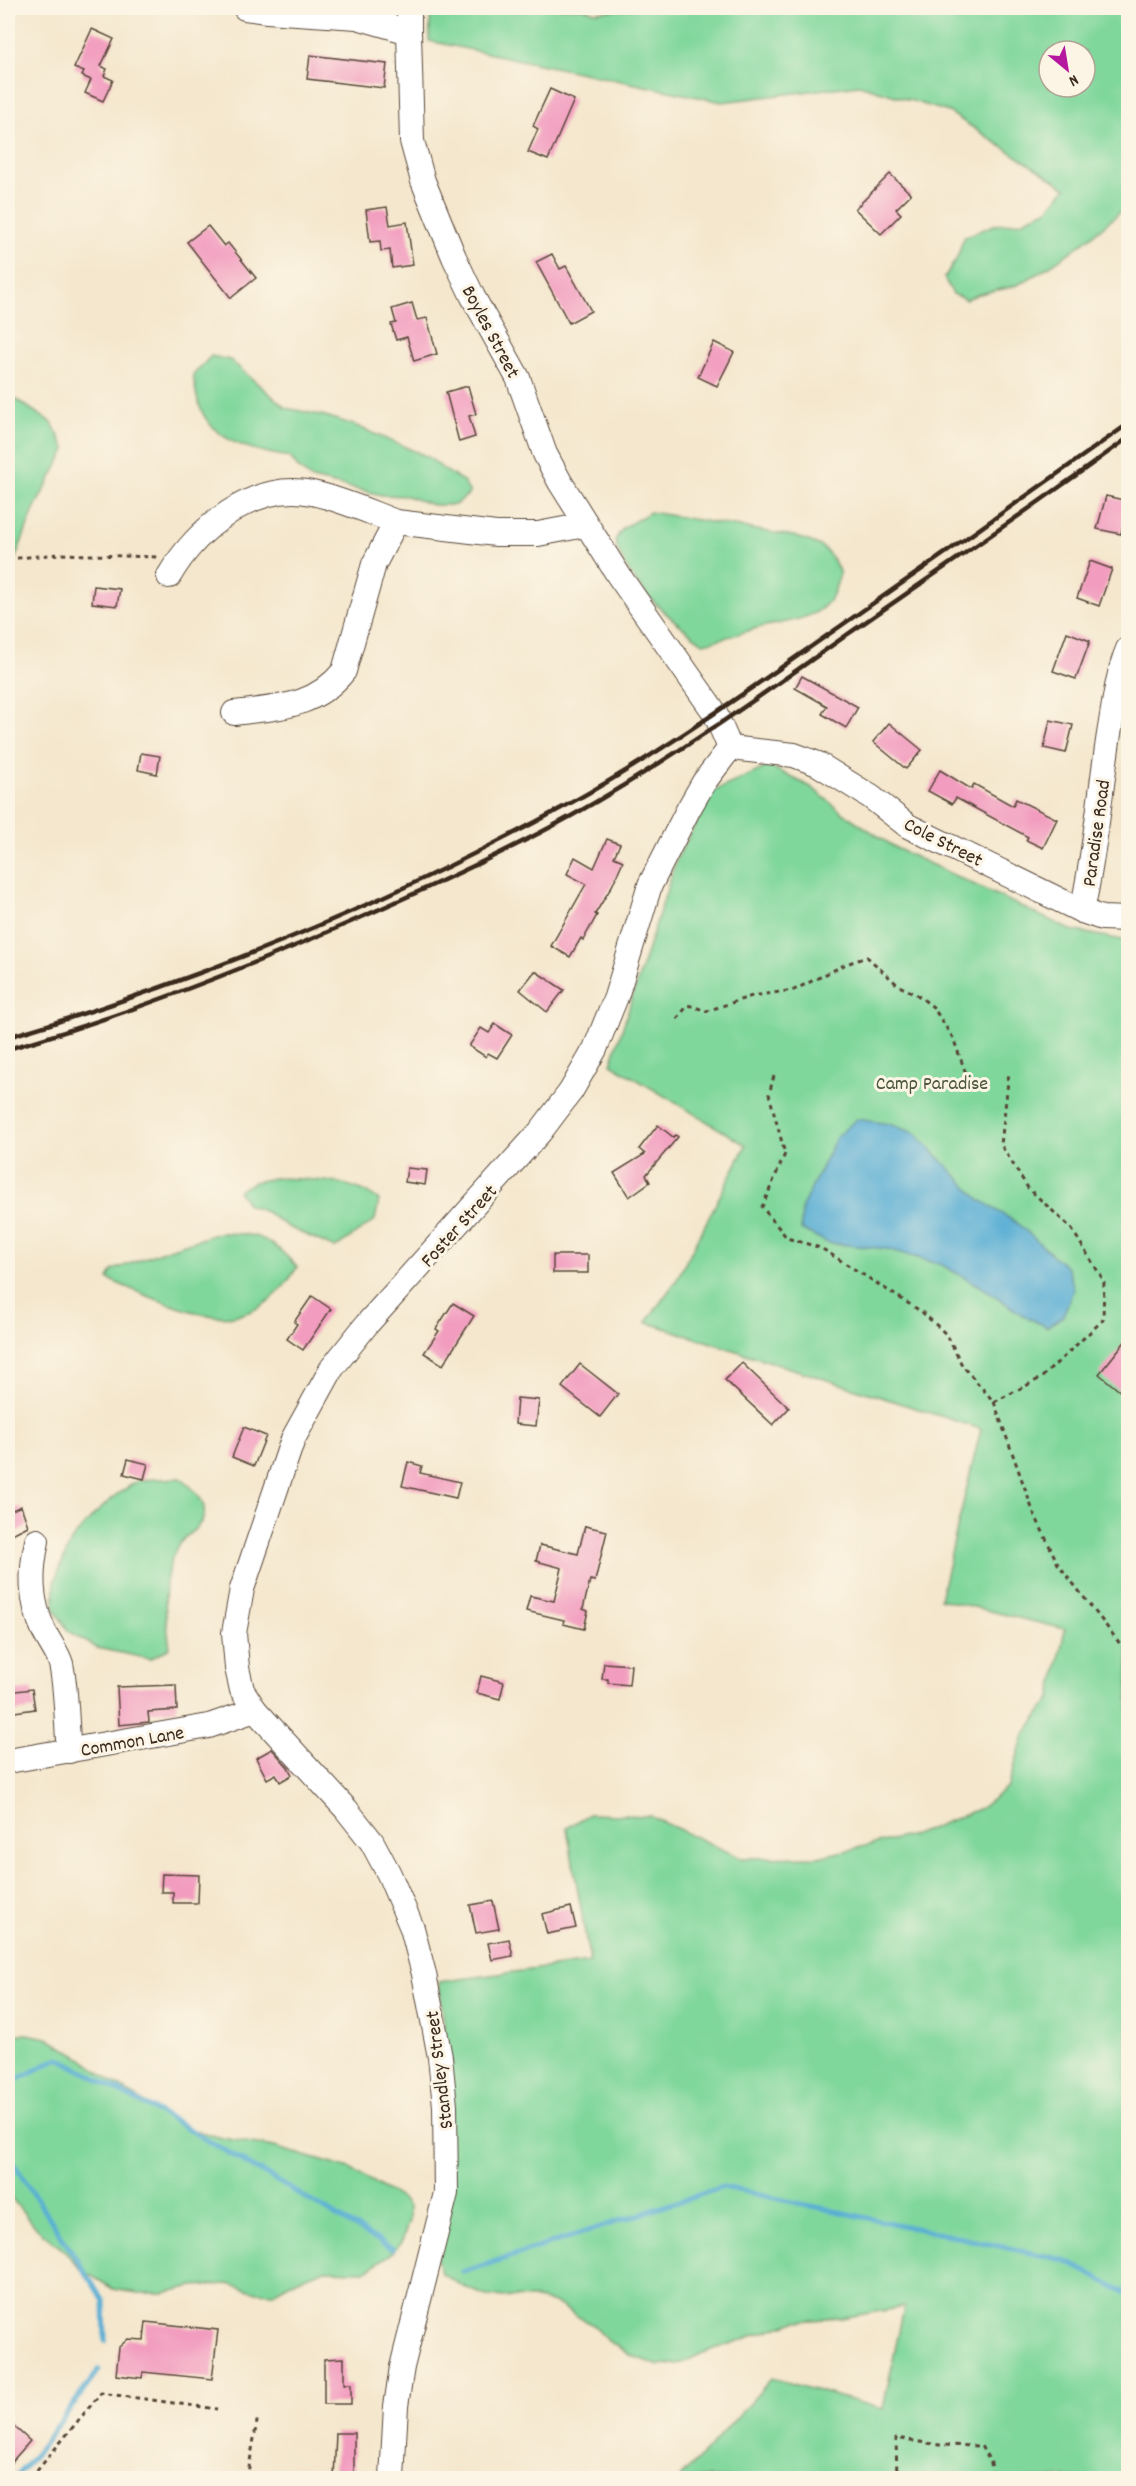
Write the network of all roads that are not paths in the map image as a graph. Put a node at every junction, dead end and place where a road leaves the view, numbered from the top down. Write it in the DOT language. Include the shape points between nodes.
graph roads {
  1 [pos="245,8"];
  2 [pos="409,8"];
  3 [pos="409,32"];
  4 [pos="396,522"];
  5 [pos="585,525"];
  6 [pos="175,567"];
  7 [pos="1128,649"];
  8 [pos="234,713"];
  9 [pos="730,748"];
  10 [pos="1082,911"];
  11 [pos="1128,919"];
  12 [pos="38,1541"];
  13 [pos="255,1710"];
  14 [pos="69,1751"];
  15 [pos="8,1761"];
  16 [pos="392,2478"];
  1 -- 3 [label="street" via="357,17"];
  2 -- 3 [label="street, Boyles Street"];
  3 -- 5 [label="street, Boyles Street" via="412,141 423,181 473,297 518,378 545,454"];
  4 -- 5 [label="street" via="496,534 538,534"];
  4 -- 6 [label="street" via="311,493 288,491 248,501 201,533"];
  4 -- 8 [label="street" via="374,564 344,671 333,685 315,698 293,705"];
  5 -- 9 [label="street, Boyles Street" via="715,713"];
  7 -- 10 [label="street, Paradise Road" via="1113,708 1092,866"];
  9 -- 10 [label="street, Cole Street" via="794,755 818,764 908,826"];
  9 -- 13 [label="street, Foster Street" via="688,810 650,885 616,997 595,1049 572,1091 540,1132 367,1324 332,1368 293,1439 242,1589 234,1633 242,1690"];
  10 -- 11 [label="street, Cole Street" via="1102,918"];
  12 -- 14 [label="street" via="33,1594 44,1631 61,1662"];
  13 -- 14 [label="street, Common Lane" via="209,1726"];
  13 -- 16 [label="street, Standley Street" via="372,1842 412,1928 440,2057 446,2193 402,2367"];
  14 -- 15 [label="street, Common Lane"];
}
